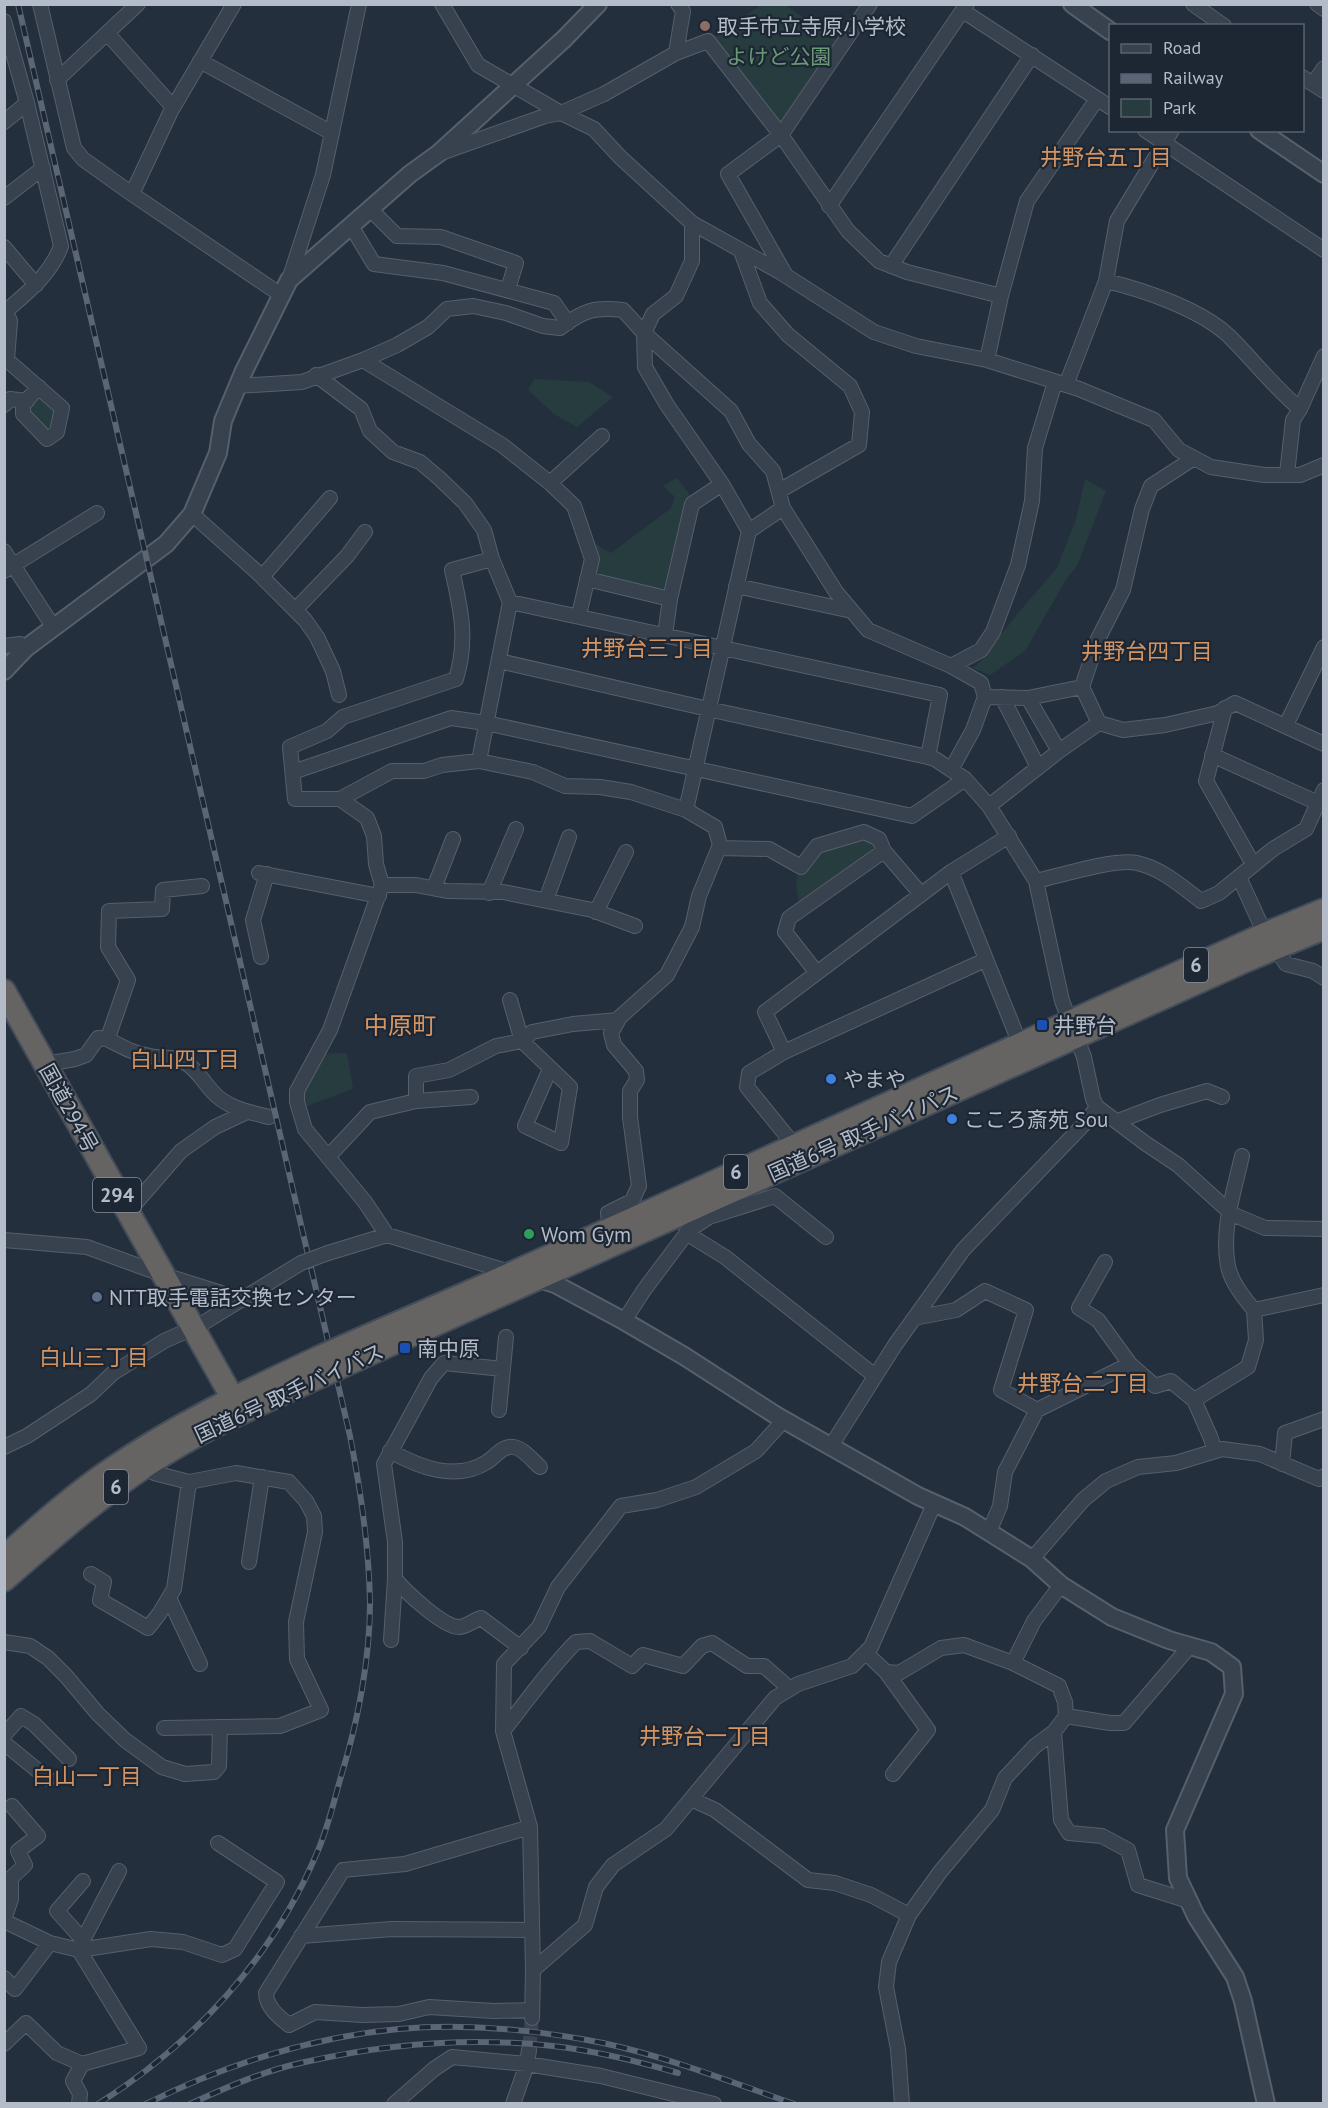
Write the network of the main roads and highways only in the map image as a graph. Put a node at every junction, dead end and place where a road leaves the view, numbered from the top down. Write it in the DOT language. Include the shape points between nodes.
graph roads {
  1 [pos="1323,910"];
  2 [pos="1323,928"];
  3 [pos="1270,941"];
  4 [pos="4,992"];
  5 [pos="1073,1029"];
  6 [pos="356,1351"];
  7 [pos="236,1406"];
  8 [pos="4,1557"];
  9 [pos="4,1580"];
  1 -- 3 [label="highway, 国道6号 取手バイパス / 6"];
  2 -- 3 [label="highway, 国道6号 取手バイパス / 6"];
  3 -- 5 [label="highway, 国道6号 取手バイパス / 6"];
  4 -- 7 [label="highway, 国道294号 / 294"];
  5 -- 6 [label="highway, 国道6号 取手バイパス / 6" via="706,1211"];
  5 -- 6 [label="highway, 国道6号 取手バイパス / 6" via="1020,1044 794,1145 513,1273"];
  6 -- 7 [label="highway, 国道6号 取手バイパス / 6, bridge"];
  7 -- 8 [label="highway, 国道6号 取手バイパス / 6" via="160,1438 64,1505"];
  7 -- 9 [label="highway, 国道6号 取手バイパス / 6" via="207,1430 147,1465 75,1519"];
}
